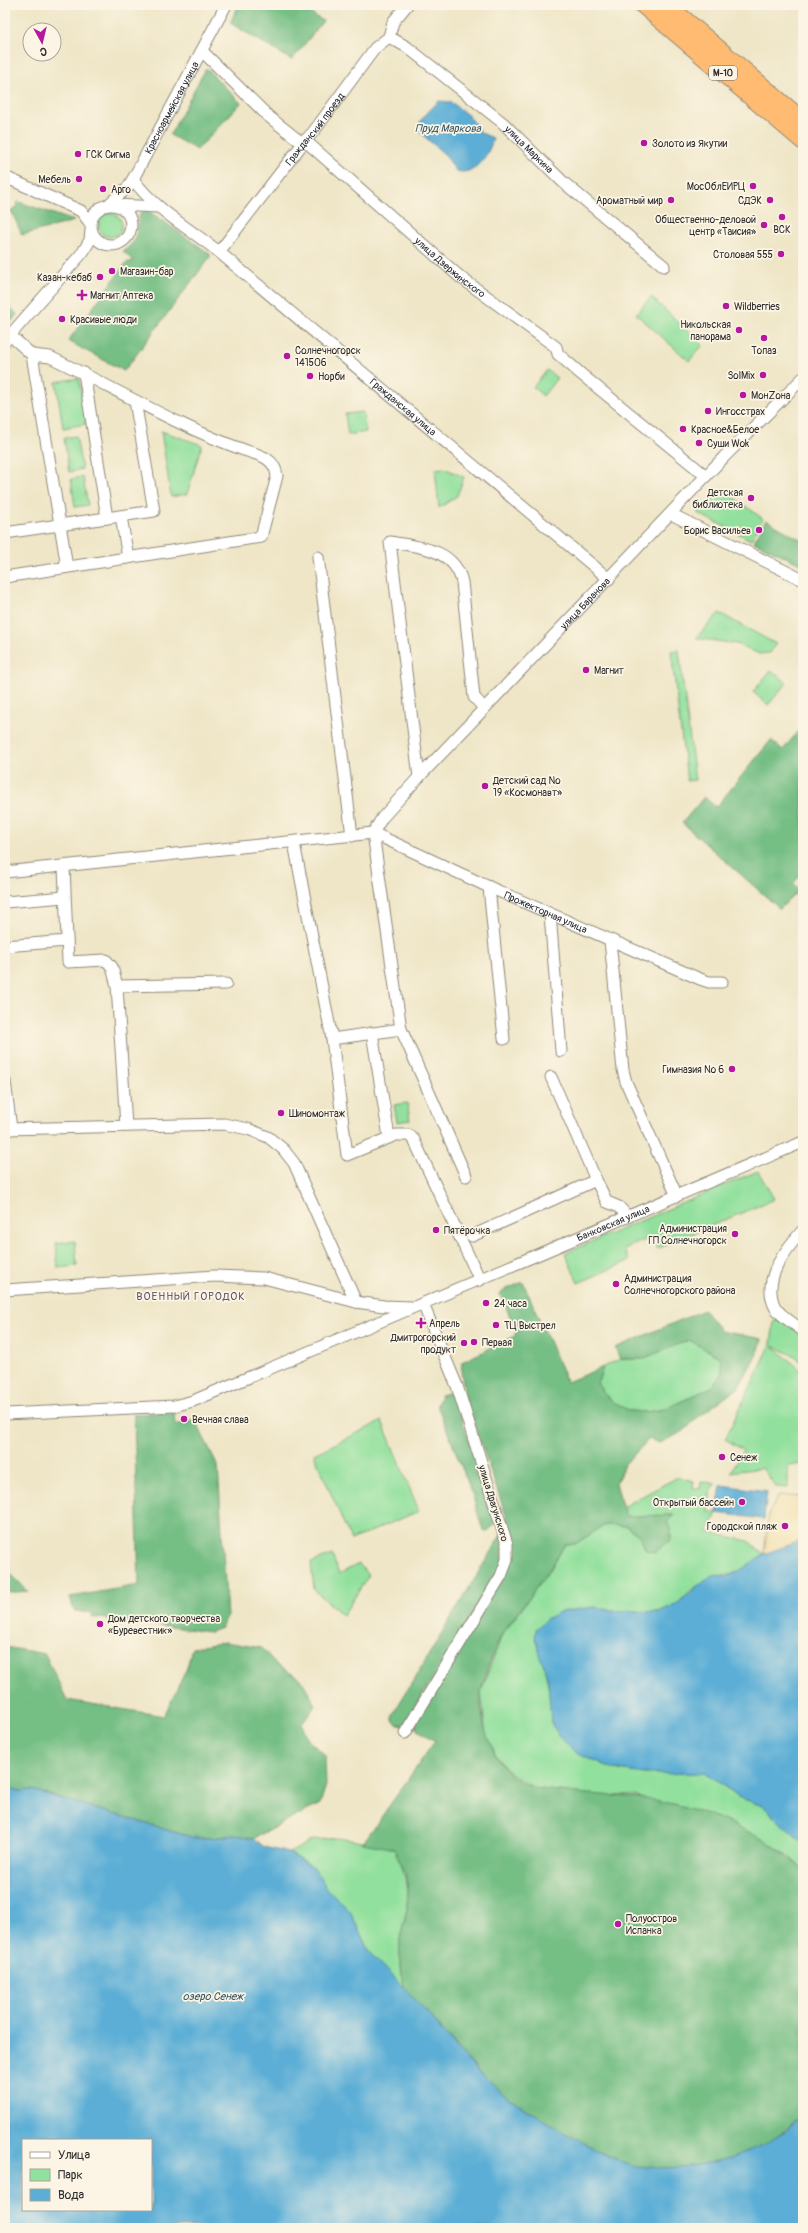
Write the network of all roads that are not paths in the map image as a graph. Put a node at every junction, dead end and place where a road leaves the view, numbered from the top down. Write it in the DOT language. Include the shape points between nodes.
graph roads {
  1 [pos="226,5"];
  2 [pos="407,5"];
  3 [pos="643,5"];
  4 [pos="667,5"];
  5 [pos="389,37"];
  6 [pos="202,51"];
  7 [pos="803,121"];
  8 [pos="803,141"];
  9 [pos="304,142"];
  10 [pos="5,177"];
  11 [pos="131,183"];
  12 [pos="112,205"];
  13 [pos="144,205"];
  14 [pos="159,207"];
  15 [pos="97,210"];
  16 [pos="81,211"];
  17 [pos="129,213"];
  18 [pos="91,227"];
  19 [pos="105,244"];
  20 [pos="83,252"];
  21 [pos="219,252"];
  22 [pos="664,266"];
  23 [pos="8,338"];
  24 [pos="32,355"];
  25 [pos="84,373"];
  26 [pos="803,378"];
  27 [pos="135,401"];
  28 [pos="706,476"];
  29 [pos="683,501"];
  30 [pos="671,514"];
  31 [pos="121,516"];
  32 [pos="107,518"];
  33 [pos="686,522"];
  34 [pos="60,525"];
  35 [pos="5,533"];
  36 [pos="318,557"];
  37 [pos="128,558"];
  38 [pos="67,567"];
  39 [pos="5,577"];
  40 [pos="609,579"];
  41 [pos="803,580"];
  42 [pos="484,708"];
  43 [pos="419,777"];
  44 [pos="373,833"];
  45 [pos="352,836"];
  46 [pos="294,842"];
  47 [pos="64,867"];
  48 [pos="5,872"];
  49 [pos="489,887"];
  50 [pos="65,897"];
  51 [pos="5,902"];
  52 [pos="550,914"];
  53 [pos="67,941"];
  54 [pos="610,941"];
  55 [pos="5,946"];
  56 [pos="722,982"];
  57 [pos="226,984"];
  58 [pos="117,986"];
  59 [pos="401,1029"];
  60 [pos="372,1033"];
  61 [pos="332,1039"];
  62 [pos="504,1039"];
  63 [pos="561,1051"];
  64 [pos="552,1076"];
  65 [pos="5,1081"];
  66 [pos="126,1126"];
  67 [pos="8,1129"];
  68 [pos="389,1137"];
  69 [pos="803,1142"];
  70 [pos="466,1176"];
  71 [pos="596,1180"];
  72 [pos="676,1196"];
  73 [pos="628,1217"];
  74 [pos="803,1230"];
  75 [pos="472,1236"];
  76 [pos="480,1280"];
  77 [pos="5,1290"];
  78 [pos="356,1302"];
  79 [pos="420,1305"];
  80 [pos="803,1331"];
  81 [pos="5,1414"];
  82 [pos="405,1733"];
  1 -- 6 [label="street, Красноармейская улица"];
  2 -- 5 [label="street, Гражданский проезд" via="393,22"];
  3 -- 8 [label="highway, М-10"];
  4 -- 7 [label="highway, М-10"];
  5 -- 9 [label="street, Гражданский проезд" via="375,48"];
  5 -- 22 [label="street, улица Маркина" via="407,47 503,123 563,182"];
  6 -- 9 [label="street, улица Дзержинского" via="268,116 296,139"];
  6 -- 11 [label="street, Красноармейская улица"];
  9 -- 21 [label="street, Гражданский проезд"];
  9 -- 28 [label="street, улица Дзержинского" via="310,144 460,277 556,346 558,354 581,374"];
  10 -- 16 [label="street"];
  11 -- 12 [label="street, Красноармейская улица"];
  11 -- 14 [label="street, Гражданская улица"];
  11 -- 17 [label="street"];
  12 -- 15 [label="street"];
  12 -- 17 [label="street"];
  13 -- 14 [label="street"];
  13 -- 17 [label="street"];
  13 -- 17 [label="street"];
  14 -- 21 [label="street, Гражданская улица"];
  15 -- 16 [label="street"];
  15 -- 18 [label="street"];
  16 -- 18 [label="street"];
  17 -- 19 [label="street" via="131,226 127,237 117,244"];
  18 -- 19 [label="street" via="98,240"];
  18 -- 20 [label="street" via="90,240"];
  19 -- 20 [label="street"];
  20 -- 23 [label="street"];
  21 -- 40 [label="street, Гражданская улица"];
  23 -- 24 [label="street"];
  24 -- 25 [label="street" via="50,357"];
  24 -- 34 [label="street"];
  25 -- 27 [label="street"];
  25 -- 32 [label="street"];
  26 -- 28 [label="street, улица Баранова"];
  27 -- 31 [label="street" via="154,511"];
  27 -- 37 [label="street" via="206,436 267,458 274,466 277,476 261,537"];
  28 -- 29 [label="street, улица Баранова"];
  29 -- 30 [label="street, улица Баранова"];
  29 -- 33 [label="street" via="681,512"];
  30 -- 33 [label="street"];
  30 -- 40 [label="street, улица Баранова"];
  31 -- 32 [label="street"];
  31 -- 37 [label="street"];
  32 -- 34 [label="street"];
  33 -- 41 [label="street"];
  34 -- 35 [label="street"];
  34 -- 38 [label="street"];
  36 -- 45 [label="street"];
  37 -- 38 [label="street"];
  38 -- 39 [label="street"];
  40 -- 42 [label="street, улица Баранова"];
  42 -- 43 [label="street, улица Баранова"];
  42 -- 43 [label="street" via="474,697 462,582 456,565 431,549 390,542"];
  43 -- 44 [label="street, улица Баранова" via="382,818"];
  44 -- 45 [label="street"];
  44 -- 49 [label="street, Прожекторная улица"];
  44 -- 59 [label="street"];
  45 -- 46 [label="street"];
  46 -- 47 [label="street"];
  46 -- 61 [label="street"];
  47 -- 48 [label="street"];
  47 -- 50 [label="street"];
  49 -- 52 [label="street, Прожекторная улица"];
  49 -- 62 [label="street"];
  50 -- 51 [label="street"];
  50 -- 53 [label="street"];
  52 -- 54 [label="street, Прожекторная улица"];
  52 -- 63 [label="street"];
  53 -- 55 [label="street"];
  53 -- 58 [label="street" via="68,962 106,960 112,966"];
  54 -- 56 [label="street, Прожекторная улица" via="700,979"];
  54 -- 72 [label="street" via="626,1082"];
  57 -- 58 [label="street"];
  58 -- 66 [label="street"];
  59 -- 60 [label="street"];
  59 -- 70 [label="street"];
  60 -- 61 [label="street"];
  60 -- 68 [label="street"];
  61 -- 68 [label="street" via="347,1155"];
  64 -- 71 [label="street"];
  65 -- 67 [label="street"];
  66 -- 67 [label="street"];
  66 -- 78 [label="street" via="213,1123 248,1129 268,1137 283,1149 294,1163"];
  68 -- 76 [label="street" via="402,1134 409,1135 414,1140"];
  69 -- 72 [label="street, Банковская улица"];
  71 -- 73 [label="street" via="607,1202 619,1207"];
  71 -- 75 [label="street"];
  72 -- 73 [label="street, Банковская улица"];
  73 -- 76 [label="street, Банковская улица"];
  74 -- 80 [label="street" via="777,1266 771,1288 776,1308"];
  76 -- 79 [label="street, Банковская улица"];
  77 -- 78 [label="street" via="215,1276 264,1278"];
  78 -- 79 [label="street" via="384,1306"];
  79 -- 81 [label="street, Банковская улица" via="187,1403 174,1406"];
  79 -- 82 [label="street, улица Драгунского" via="457,1386 507,1544 507,1555 501,1576"];
}
